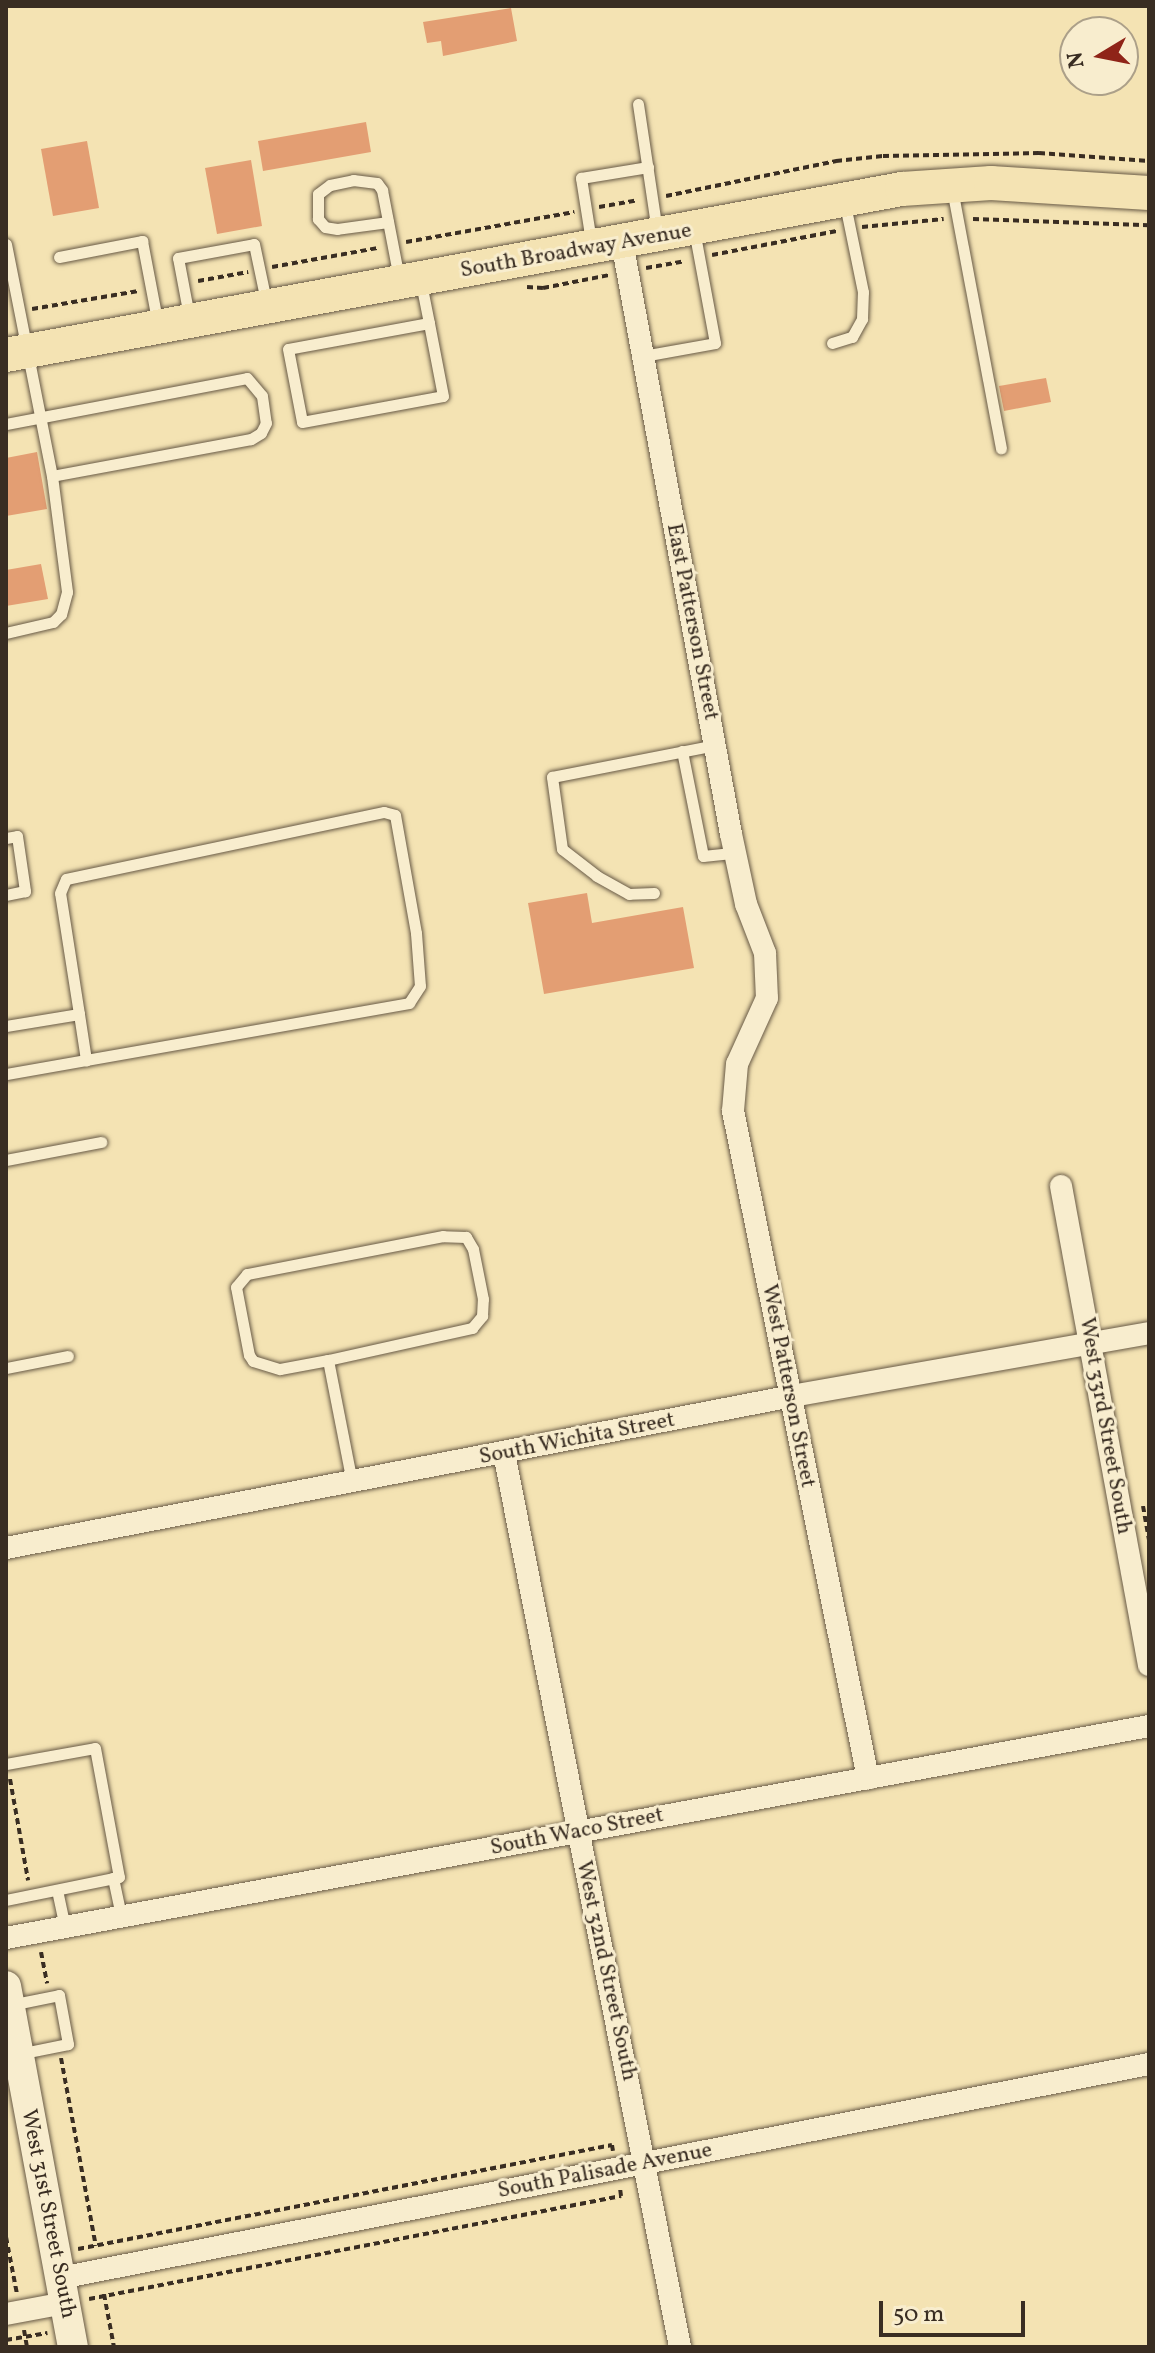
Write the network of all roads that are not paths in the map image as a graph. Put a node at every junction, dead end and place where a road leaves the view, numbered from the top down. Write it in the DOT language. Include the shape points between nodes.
graph roads {
  1 [pos="638,104"];
  2 [pos="648,167"];
  3 [pos="951,184"];
  4 [pos="1149,193"];
  5 [pos="848,214"];
  6 [pos="388,222"];
  7 [pos="658,236"];
  8 [pos="6,244"];
  9 [pos="697,244"];
  10 [pos="614,254"];
  11 [pos="59,257"];
  12 [pos="410,280"];
  13 [pos="267,306"];
  14 [pos="174,323"];
  15 [pos="429,323"];
  16 [pos="832,343"];
  17 [pos="17,353"];
  18 [pos="643,356"];
  19 [pos="42,417"];
  20 [pos="6,424"];
  21 [pos="1001,448"];
  22 [pos="52,476"];
  23 [pos="6,633"];
  24 [pos="715,745"];
  25 [pos="682,751"];
  26 [pos="6,838"];
  27 [pos="734,853"];
  28 [pos="654,893"];
  29 [pos="6,895"];
  30 [pos="767,998"];
  31 [pos="79,1014"];
  32 [pos="6,1026"];
  33 [pos="86,1060"];
  34 [pos="6,1074"];
  35 [pos="101,1142"];
  36 [pos="6,1160"];
  37 [pos="1061,1186"];
  38 [pos="1149,1333"];
  39 [pos="1090,1342"];
  40 [pos="68,1356"];
  41 [pos="328,1360"];
  42 [pos="6,1368"];
  43 [pos="792,1396"];
  44 [pos="504,1453"];
  45 [pos="352,1482"];
  46 [pos="6,1548"];
  47 [pos="1149,1665"];
  48 [pos="1149,1726"];
  49 [pos="6,1764"];
  50 [pos="868,1778"];
  51 [pos="578,1832"];
  52 [pos="113,1878"];
  53 [pos="57,1890"];
  54 [pos="6,1900"];
  55 [pos="121,1916"];
  56 [pos="65,1927"];
  57 [pos="6,1938"];
  58 [pos="8,1995"];
  59 [pos="14,2048"];
  60 [pos="1149,2064"];
  61 [pos="646,2163"];
  62 [pos="63,2290"];
  63 [pos="6,2314"];
  64 [pos="73,2347"];
  65 [pos="680,2347"];
  1 -- 2 [label="lane"];
  2 -- 7 [label="lane"];
  2 -- 10 [label="lane" via="581,178"];
  3 -- 4 [label="main road, South Broadway Avenue"];
  3 -- 5 [label="main road, South Broadway Avenue"];
  3 -- 21 [label="lane"];
  5 -- 9 [label="main road, South Broadway Avenue"];
  5 -- 16 [label="lane" via="863,292 862,319 852,337"];
  6 -- 6 [label="lane" via="377,183 353,180 318,194 318,219 325,227"];
  6 -- 12 [label="lane"];
  7 -- 9 [label="main road, South Broadway Avenue"];
  7 -- 10 [label="main road, South Broadway Avenue"];
  8 -- 17 [label="lane"];
  9 -- 18 [label="lane" via="715,343"];
  10 -- 12 [label="main road, South Broadway Avenue"];
  10 -- 18 [label="street, East Patterson Street"];
  11 -- 14 [label="lane" via="142,241"];
  12 -- 13 [label="main road, South Broadway Avenue"];
  12 -- 15 [label="lane"];
  13 -- 14 [label="main road, South Broadway Avenue"];
  13 -- 14 [label="lane" via="254,244 178,258"];
  14 -- 17 [label="main road, South Broadway Avenue"];
  15 -- 15 [label="lane" via="288,349 302,422 443,396"];
  17 -- 19 [label="lane"];
  18 -- 24 [label="street, East Patterson Street"];
  19 -- 20 [label="lane"];
  19 -- 22 [label="lane"];
  19 -- 22 [label="lane" via="247,378 265,409 266,423 251,439"];
  22 -- 23 [label="lane" via="66,601 53,622"];
  24 -- 25 [label="lane"];
  24 -- 27 [label="street, East Patterson Street"];
  25 -- 27 [label="lane" via="703,856"];
  25 -- 28 [label="lane" via="552,777 562,849 629,894"];
  26 -- 29 [label="lane" via="17,836 25,891"];
  27 -- 30 [label="street, East Patterson Street" via="765,953"];
  30 -- 43 [label="street, West Patterson Street" via="737,1064 733,1111"];
  31 -- 32 [label="lane"];
  31 -- 33 [label="lane"];
  31 -- 33 [label="lane" via="60,893 66,879 384,812 395,815 420,986 409,1003"];
  33 -- 34 [label="lane"];
  35 -- 36 [label="lane"];
  37 -- 39 [label="street, West 33rd Street South"];
  38 -- 39 [label="street, South Wichita Street"];
  39 -- 43 [label="street, South Wichita Street"];
  39 -- 47 [label="street, West 33rd Street South"];
  40 -- 42 [label="lane"];
  41 -- 41 [label="lane" via="280,1369 253,1361 236,1298 240,1279 443,1236 466,1237 483,1299 482,1316 472,1328"];
  41 -- 45 [label="lane"];
  43 -- 44 [label="street, South Wichita Street"];
  43 -- 50 [label="street, West Patterson Street"];
  44 -- 45 [label="street, South Wichita Street"];
  44 -- 51 [label="street, West 32nd Street South"];
  45 -- 46 [label="street, South Wichita Street"];
  48 -- 50 [label="street, South Waco Street"];
  49 -- 52 [label="lane" via="95,1748 119,1877"];
  50 -- 51 [label="street, South Waco Street"];
  51 -- 55 [label="street, South Waco Street"];
  51 -- 61 [label="street, West 32nd Street South"];
  52 -- 53 [label="lane"];
  52 -- 55 [label="lane"];
  53 -- 54 [label="lane"];
  53 -- 56 [label="lane"];
  55 -- 56 [label="street, South Waco Street"];
  56 -- 57 [label="street, South Waco Street"];
  58 -- 59 [label="street, West 31st Street South"];
  58 -- 59 [label="lane" via="59,1995 68,2044"];
  59 -- 62 [label="street, West 31st Street South"];
  60 -- 61 [label="street, South Palisade Avenue"];
  61 -- 62 [label="street, South Palisade Avenue"];
  61 -- 65 [label="street, West 32nd Street South"];
  62 -- 63 [label="street, South Palisade Avenue"];
  62 -- 64 [label="street, West 31st Street South"];
}
